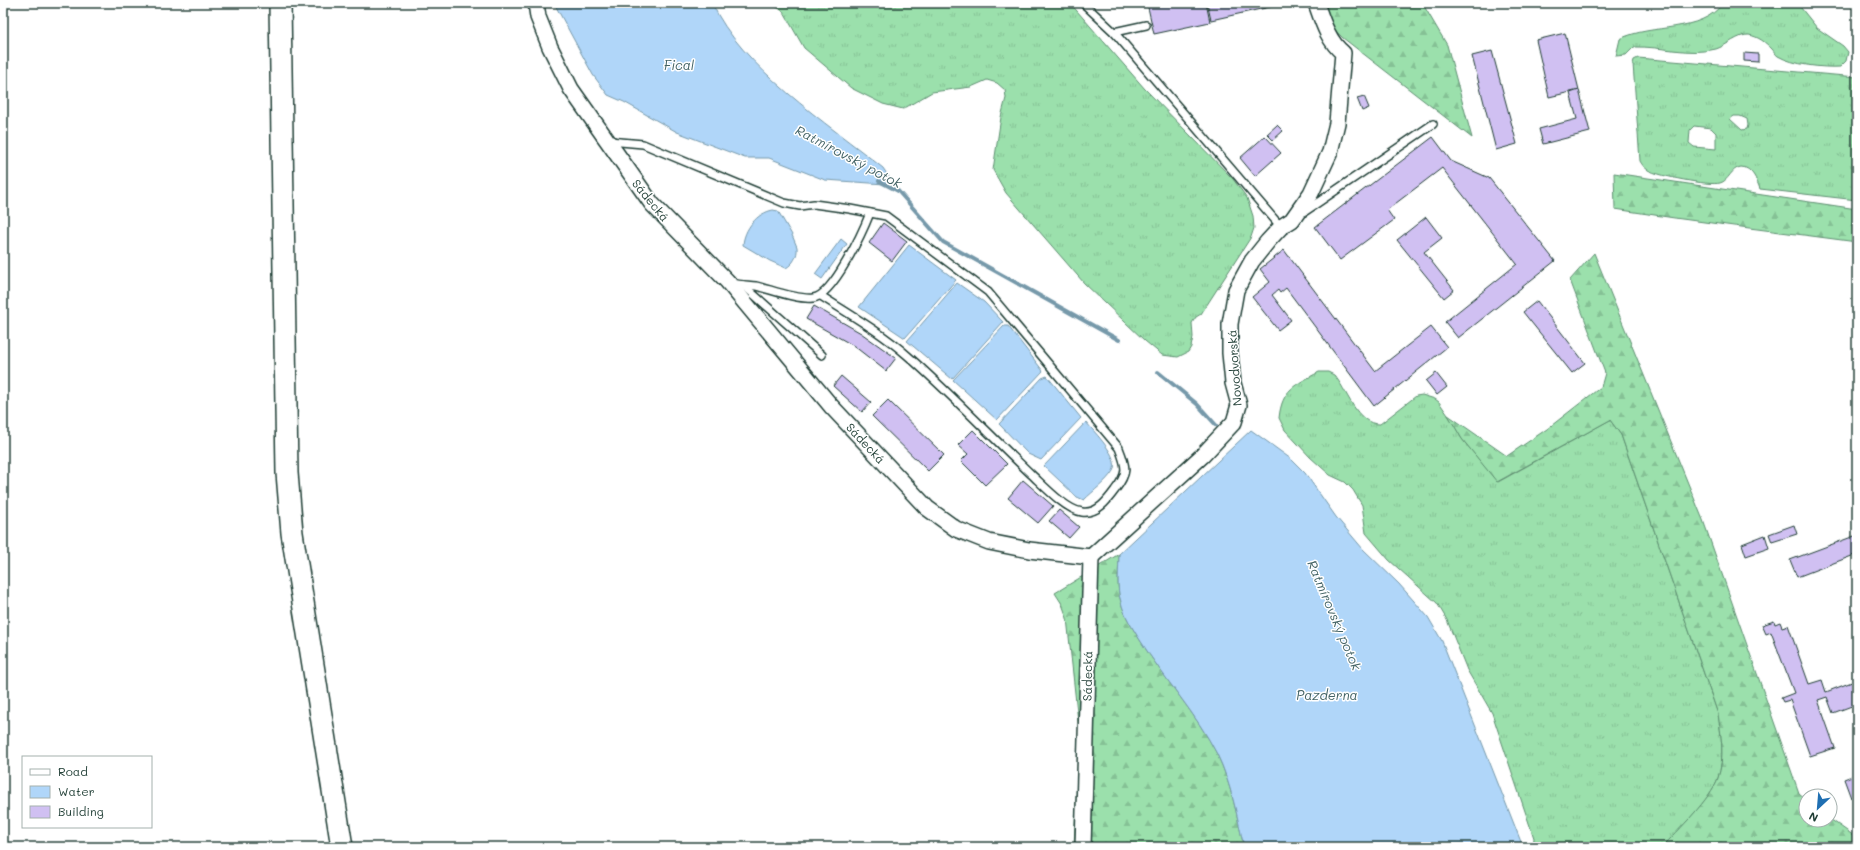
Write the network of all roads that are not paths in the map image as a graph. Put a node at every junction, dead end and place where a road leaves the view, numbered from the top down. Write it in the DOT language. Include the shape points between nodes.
graph roads {
  1 [pos="280,3"];
  2 [pos="536,3"];
  3 [pos="1084,3"];
  4 [pos="1316,3"];
  5 [pos="1146,25"];
  6 [pos="1114,32"];
  7 [pos="1432,124"];
  8 [pos="606,141"];
  9 [pos="870,213"];
  10 [pos="1287,224"];
  11 [pos="727,281"];
  12 [pos="743,286"];
  13 [pos="821,296"];
  14 [pos="822,355"];
  15 [pos="1091,556"];
  16 [pos="342,847"];
  17 [pos="1083,847"];
  1 -- 16 [label="main road" via="289,495 293,540"];
  2 -- 8 [label="street, Sádecká" via="540,23 567,82"];
  3 -- 6 [label="lane"];
  4 -- 10 [label="street, Novodvorská" via="1324,27 1336,48 1343,53 1337,123 1330,152 1311,193"];
  5 -- 6 [label="lane"];
  6 -- 10 [label="lane"];
  7 -- 10 [label="lane"];
  8 -- 9 [label="lane" via="643,144 784,203 800,206 814,204"];
  8 -- 11 [label="street, Sádecká" via="652,204"];
  9 -- 13 [label="lane" via="853,252"];
  9 -- 13 [label="lane" via="886,216 988,292 1120,448 1126,472 1119,485 1103,505 1092,511 1081,512 1070,507 1042,484 908,356 855,317"];
  10 -- 15 [label="street, Novodvorská" via="1252,261 1236,290 1230,324 1232,368 1239,405 1234,422 1202,456"];
  11 -- 12 [label="lane"];
  11 -- 15 [label="street, Sádecká" via="831,406 927,508 956,529 989,542 1029,550"];
  12 -- 13 [label="lane" via="754,286 805,298"];
  12 -- 14 [label="lane"];
  15 -- 17 [label="street, Sádecká"];
}
